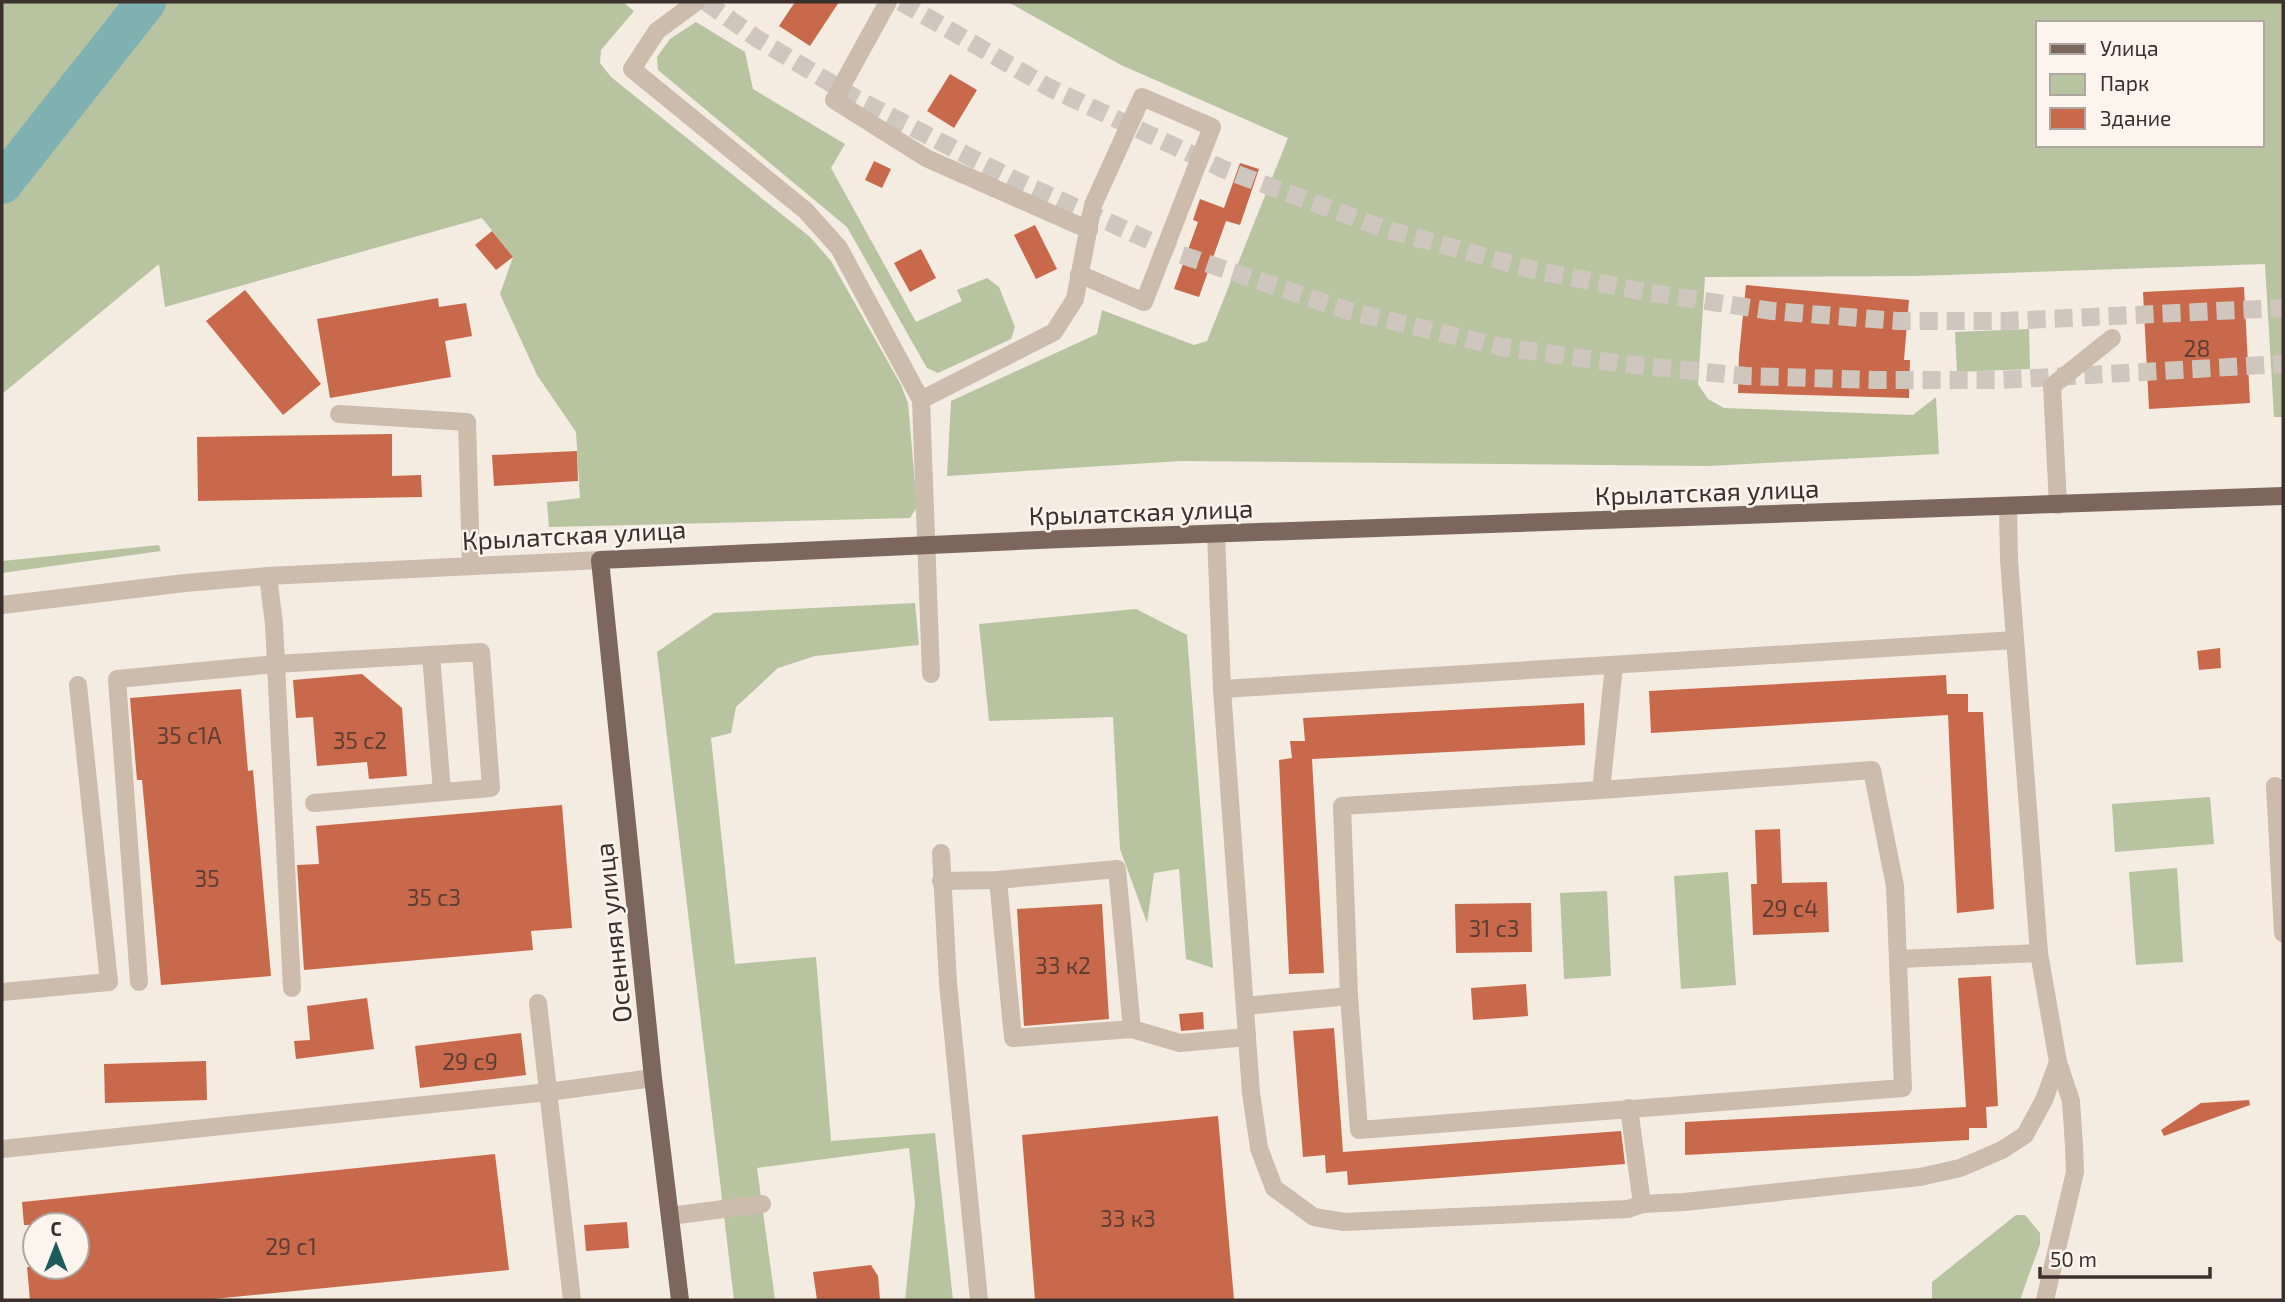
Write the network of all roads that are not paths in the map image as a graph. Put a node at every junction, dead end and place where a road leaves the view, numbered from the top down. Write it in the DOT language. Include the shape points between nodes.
graph roads {
  1 [pos="696,2"];
  2 [pos="888,2"];
  3 [pos="1088,230"];
  4 [pos="1079,274"];
  5 [pos="2112,338"];
  6 [pos="921,400"];
  7 [pos="339,414"];
  8 [pos="2283,496"];
  9 [pos="2058,505"];
  10 [pos="2008,507"];
  11 [pos="1216,534"];
  12 [pos="926,545"];
  13 [pos="600,560"];
  14 [pos="471,566"];
  15 [pos="268,576"];
  16 [pos="2,605"];
  17 [pos="2015,640"];
  18 [pos="430,655"];
  19 [pos="276,664"];
  20 [pos="1614,666"];
  21 [pos="931,674"];
  22 [pos="78,685"];
  23 [pos="1222,689"];
  24 [pos="2275,786"];
  25 [pos="1601,790"];
  26 [pos="442,792"];
  27 [pos="314,803"];
  28 [pos="941,853"];
  29 [pos="998,880"];
  30 [pos="941,881"];
  31 [pos="2283,933"];
  32 [pos="2039,953"];
  33 [pos="1898,960"];
  34 [pos="139,982"];
  35 [pos="292,988"];
  36 [pos="2,992"];
  37 [pos="1349,996"];
  38 [pos="538,1003"];
  39 [pos="1245,1006"];
  40 [pos="1132,1029"];
  41 [pos="1247,1037"];
  42 [pos="2058,1062"];
  43 [pos="653,1077"];
  44 [pos="548,1092"];
  45 [pos="1629,1108"];
  46 [pos="2,1149"];
  47 [pos="762,1203"];
  48 [pos="1642,1204"];
  49 [pos="670,1216"];
  50 [pos="572,1300"];
  51 [pos="680,1300"];
  52 [pos="979,1300"];
  53 [pos="2045,1300"];
  1 -- 6 [label="street" via="657,31 632,69 806,211 839,248"];
  2 -- 3 [label="street" via="834,100 926,158"];
  3 -- 4 [label="street"];
  3 -- 4 [label="street" via="1093,205 1142,97 1212,127 1144,302"];
  4 -- 6 [label="street" via="1074,299 1054,332"];
  5 -- 9 [label="street" via="2052,386"];
  6 -- 12 [label="street"];
  7 -- 14 [label="street" via="467,422"];
  8 -- 9 [label="main road, Крылатская улица"];
  9 -- 10 [label="main road, Крылатская улица"];
  10 -- 11 [label="main road, Крылатская улица"];
  10 -- 17 [label="street"];
  11 -- 12 [label="main road, Крылатская улица"];
  11 -- 23 [label="street"];
  12 -- 13 [label="main road, Крылатская улица"];
  12 -- 21 [label="street"];
  13 -- 14 [label="street, Крылатская улица"];
  13 -- 43 [label="main road, Осенняя улица"];
  14 -- 15 [label="street, Крылатская улица"];
  15 -- 16 [label="street, Крылатская улица"];
  15 -- 19 [label="street"];
  17 -- 20 [label="street"];
  17 -- 32 [label="street"];
  18 -- 19 [label="street"];
  18 -- 26 [label="street"];
  18 -- 26 [label="street" via="481,652 491,788"];
  19 -- 34 [label="street" via="117,679"];
  19 -- 35 [label="street"];
  20 -- 23 [label="street"];
  20 -- 25 [label="street"];
  22 -- 36 [label="street" via="108,982"];
  23 -- 39 [label="street"];
  24 -- 31 [label="street"];
  25 -- 33 [label="street" via="1872,770 1895,886"];
  25 -- 37 [label="street" via="1342,806"];
  26 -- 27 [label="street"];
  28 -- 30 [label="street"];
  29 -- 30 [label="street"];
  29 -- 40 [label="street" via="1013,1038"];
  29 -- 40 [label="street" via="1116,869"];
  30 -- 52 [label="street"];
  32 -- 33 [label="street"];
  32 -- 42 [label="street"];
  33 -- 45 [label="street" via="1903,1088"];
  37 -- 39 [label="street"];
  37 -- 45 [label="street" via="1359,1130"];
  38 -- 44 [label="street"];
  39 -- 41 [label="street"];
  40 -- 41 [label="street" via="1180,1043"];
  41 -- 48 [label="street" via="1259,1148 1274,1188 1314,1217 1357,1221 1628,1209"];
  42 -- 48 [label="street" via="2025,1135 1960,1168 1920,1177"];
  42 -- 53 [label="street" via="2071,1101 2075,1172"];
  43 -- 44 [label="street"];
  43 -- 49 [label="main road, Осенняя улица"];
  44 -- 46 [label="street"];
  44 -- 50 [label="street"];
  45 -- 48 [label="street"];
  47 -- 49 [label="street"];
  49 -- 51 [label="main road, Осенняя улица"];
}
